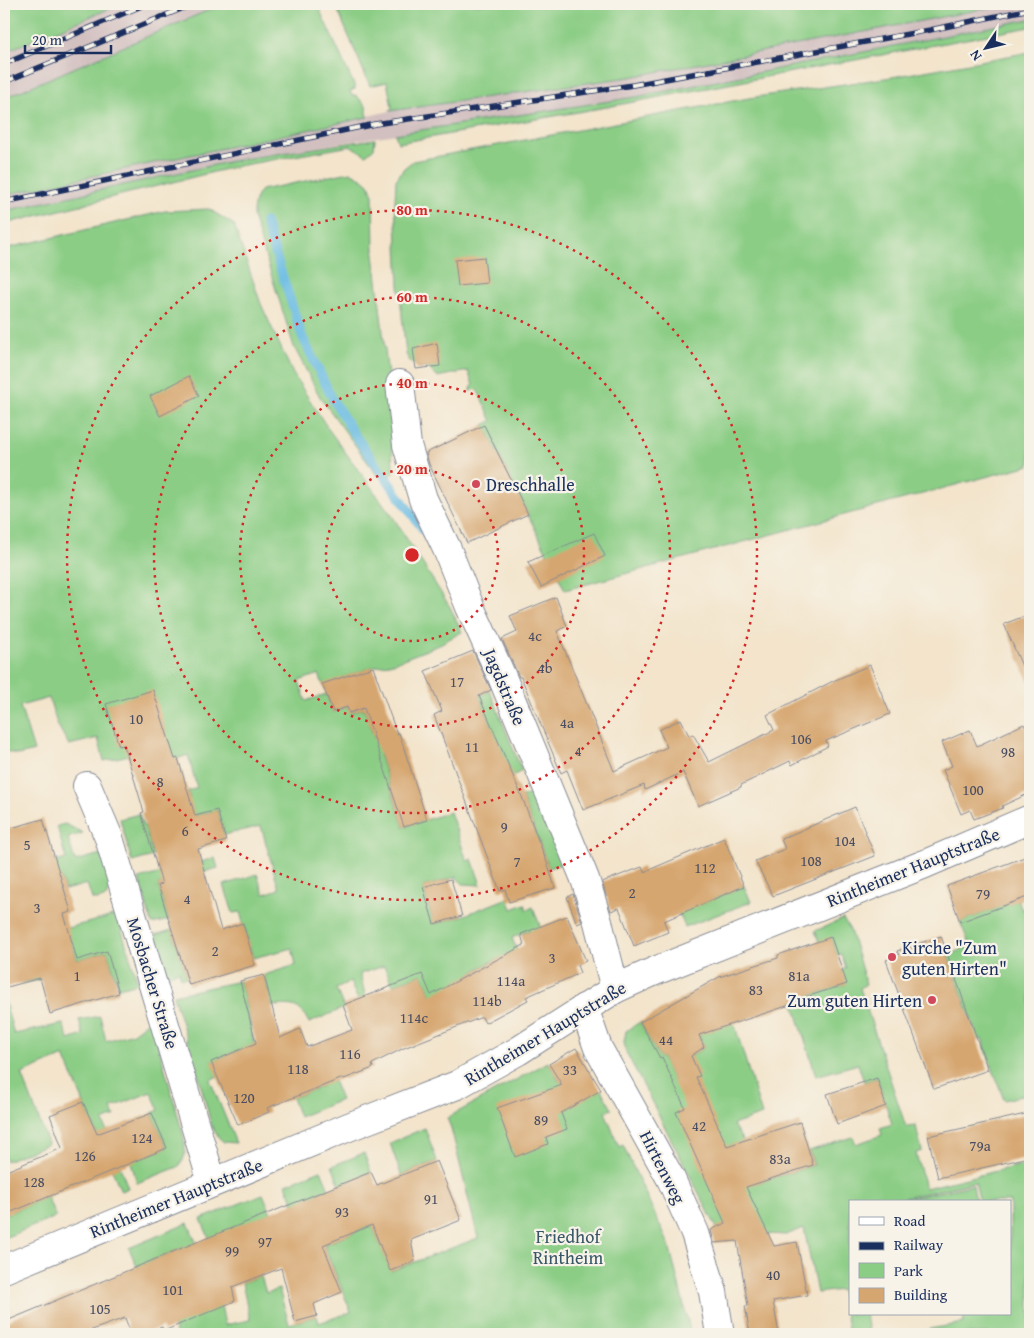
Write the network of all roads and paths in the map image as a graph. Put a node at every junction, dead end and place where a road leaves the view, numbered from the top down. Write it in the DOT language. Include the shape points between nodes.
graph roads {
  1 [pos="400,384"];
  2 [pos="87,786"];
  3 [pos="1030,819"];
  4 [pos="615,989"];
  5 [pos="584,1008"];
  6 [pos="212,1182"];
  7 [pos="4,1269"];
  8 [pos="720,1334"];
  1 -- 4 [label="street, Jagdstraße" via="406,445 423,499 502,677 584,879"];
  2 -- 6 [label="street, Mosbacher Straße" via="109,838"];
  3 -- 4 [label="street, Rintheimer Hauptstraße"];
  4 -- 5 [label="street, Rintheimer Hauptstraße"];
  5 -- 6 [label="street, Rintheimer Hauptstraße" via="518,1051 457,1085"];
  5 -- 8 [label="street, Hirtenweg" via="598,1048 671,1179 696,1233 713,1292"];
  6 -- 7 [label="street, Rintheimer Hauptstraße"];
}
